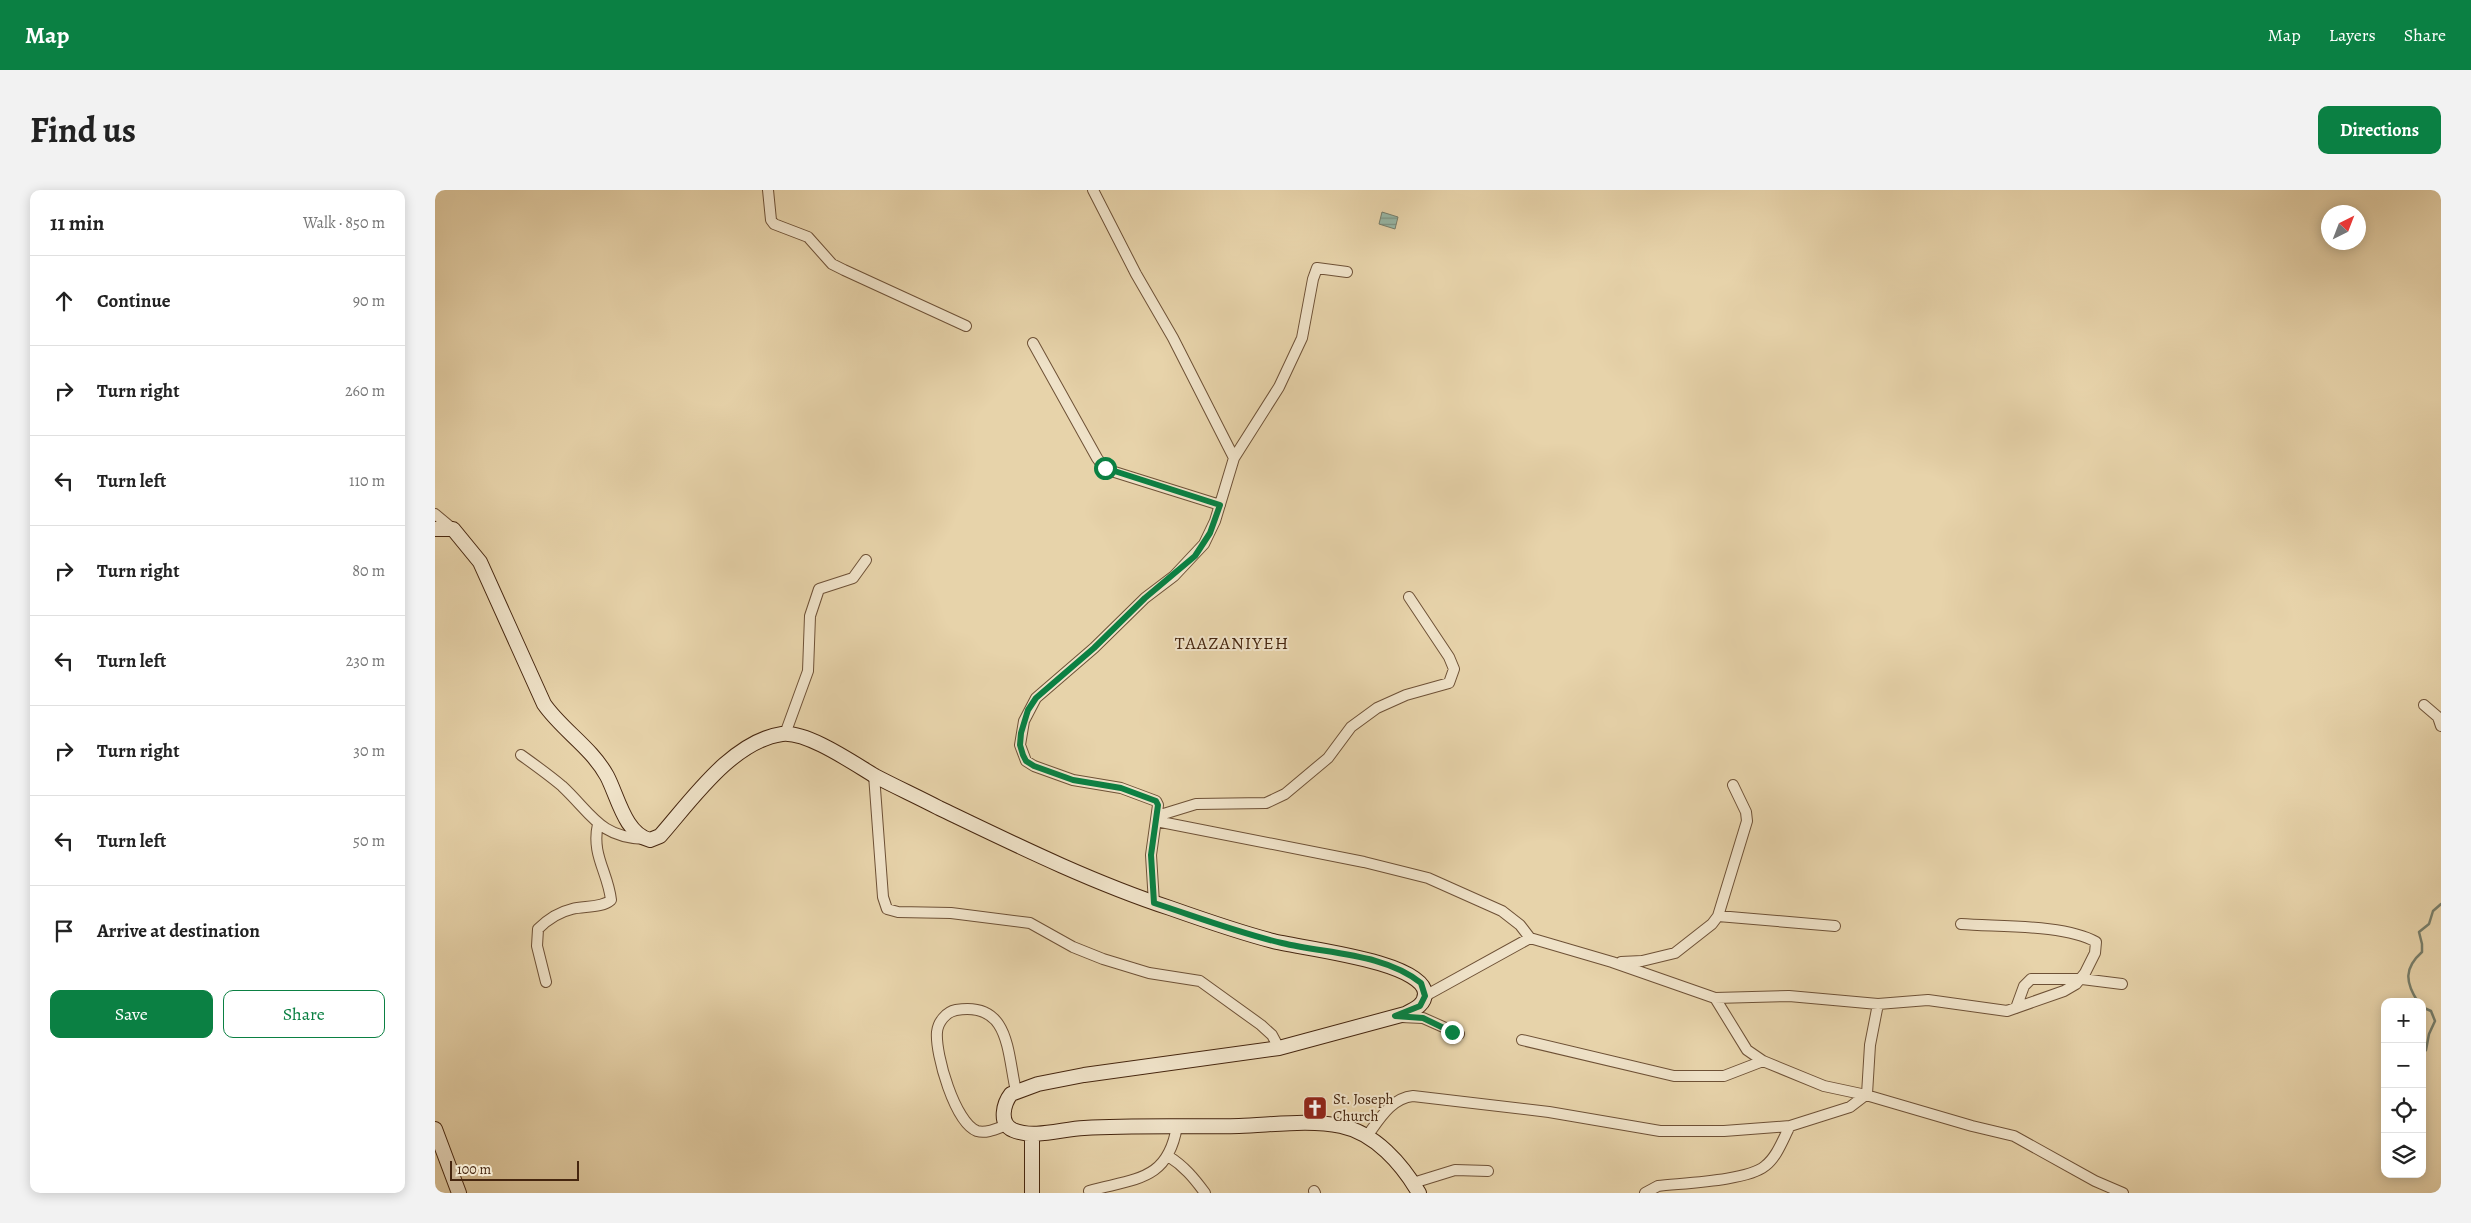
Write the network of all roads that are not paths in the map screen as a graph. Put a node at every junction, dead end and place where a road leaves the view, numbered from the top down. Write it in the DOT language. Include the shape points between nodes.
graph roads {
  1 [pos="768,190"];
  2 [pos="1093,190"];
  3 [pos="1347,272"];
  4 [pos="966,326"];
  5 [pos="1033,342"];
  6 [pos="1234,458"];
  7 [pos="1220,505"];
  8 [pos="435,514"];
  9 [pos="435,529"];
  10 [pos="453,529"];
  11 [pos="866,560"];
  12 [pos="1409,597"];
  13 [pos="2424,706"];
  14 [pos="2441,726"];
  15 [pos="785,734"];
  16 [pos="521,756"];
  17 [pos="874,775"];
  18 [pos="1733,785"];
  19 [pos="1157,818"];
  20 [pos="598,824"];
  21 [pos="644,839"];
  22 [pos="1154,903"];
  23 [pos="1718,916"];
  24 [pos="1961,924"];
  25 [pos="1835,926"];
  26 [pos="1530,938"];
  27 [pos="1612,962"];
  28 [pos="2082,979"];
  29 [pos="546,982"];
  30 [pos="2123,984"];
  31 [pos="1425,996"];
  32 [pos="1715,998"];
  33 [pos="1878,1004"];
  34 [pos="2016,1008"];
  35 [pos="1395,1016"];
  36 [pos="1459,1034"];
  37 [pos="1522,1040"];
  38 [pos="1279,1048"];
  39 [pos="1763,1061"];
  40 [pos="1016,1091"];
  41 [pos="1866,1095"];
  42 [pos="1007,1125"];
  43 [pos="1177,1126"];
  44 [pos="1790,1126"];
  45 [pos="435,1129"];
  46 [pos="1032,1134"];
  47 [pos="1367,1136"];
  48 [pos="1168,1156"];
  49 [pos="1488,1171"];
  50 [pos="1416,1188"];
  51 [pos="455,1191"];
  52 [pos="1089,1191"];
  53 [pos="1032,1193"];
  54 [pos="1205,1193"];
  55 [pos="1645,1193"];
  56 [pos="2123,1193"];
  1 -- 4 [label="street" via="771,220 807,237 832,264"];
  2 -- 6 [label="street"];
  3 -- 6 [label="street" via="1317,268 1302,338 1279,387"];
  5 -- 7 [label="street" via="1105,468"];
  6 -- 7 [label="street"];
  7 -- 19 [label="street" via="1210,533 1195,556 1036,698 1028,710 1021,733 1023,755 1034,766 1073,780 1146,795 1156,801"];
  8 -- 10 [label="street"];
  9 -- 10 [label="street"];
  10 -- 21 [label="street" via="481,562 543,704 594,756 607,775 633,830"];
  11 -- 15 [label="street" via="853,578 819,589 810,616 808,671"];
  12 -- 19 [label="street" via="1449,657 1454,669 1449,683 1406,695 1377,708 1351,727 1327,758 1285,794 1266,803 1196,804"];
  13 -- 14 [label="street" via="2438,718"];
  15 -- 17 [label="street" via="841,755"];
  15 -- 21 [label="street" via="770,737 736,754 660,836"];
  16 -- 20 [label="street" via="560,785"];
  17 -- 22 [label="street" via="1036,853"];
  17 -- 38 [label="street" via="883,897 887,909 1030,923 1073,947 1103,959 1149,973 1200,981 1261,1025"];
  18 -- 23 [label="street" via="1747,821"];
  19 -- 22 [label="street" via="1151,855"];
  19 -- 26 [label="street" via="1428,878 1502,911"];
  20 -- 21 [label="street" via="617,835"];
  20 -- 29 [label="street" via="597,856 611,900 571,909 553,917 538,930 535,939"];
  22 -- 31 [label="street" via="1273,941 1397,968 1421,983"];
  23 -- 25 [label="street"];
  23 -- 27 [label="street" via="1675,953 1642,961"];
  24 -- 28 [label="street" via="2057,930 2089,937 2096,942 2095,953"];
  26 -- 27 [label="street"];
  26 -- 31 [label="street"];
  27 -- 32 [label="street"];
  28 -- 30 [label="street"];
  28 -- 34 [label="street" via="2064,991"];
  28 -- 34 [label="street" via="2031,979"];
  31 -- 35 [label="street" via="1420,1006"];
  32 -- 33 [label="street" via="1789,996"];
  32 -- 39 [label="street" via="1747,1050"];
  33 -- 34 [label="street" via="1928,1000 2000,1011"];
  33 -- 41 [label="street" via="1870,1045"];
  35 -- 36 [label="street" via="1423,1018"];
  35 -- 38 [label="street"];
  37 -- 39 [label="street" via="1673,1076 1724,1076"];
  38 -- 40 [label="street" via="1084,1075"];
  39 -- 41 [label="street" via="1824,1086"];
  40 -- 42 [label="street" via="1008,1098 1004,1109"];
  40 -- 42 [label="street" via="1002,1031 990,1013 964,1009 952,1011 942,1018 937,1032 941,1072 966,1122 982,1132"];
  41 -- 44 [label="street" via="1850,1107"];
  41 -- 56 [label="street" via="2014,1136"];
  42 -- 46 [label="street" via="1012,1130"];
  43 -- 46 [label="street" via="1084,1128"];
  43 -- 47 [label="street" via="1333,1125"];
  43 -- 48 [label="street" via="1174,1145"];
  44 -- 47 [label="street" via="1725,1132 1660,1131 1549,1112 1413,1096 1393,1104"];
  44 -- 55 [label="street" via="1772,1159 1760,1170 1745,1175 1658,1186"];
  45 -- 51 [label="street"];
  46 -- 53 [label="street"];
  47 -- 50 [label="street" via="1395,1160"];
  48 -- 52 [label="street" via="1147,1175"];
  48 -- 54 [label="street" via="1181,1164"];
  49 -- 50 [label="street" via="1455,1170"];
}
